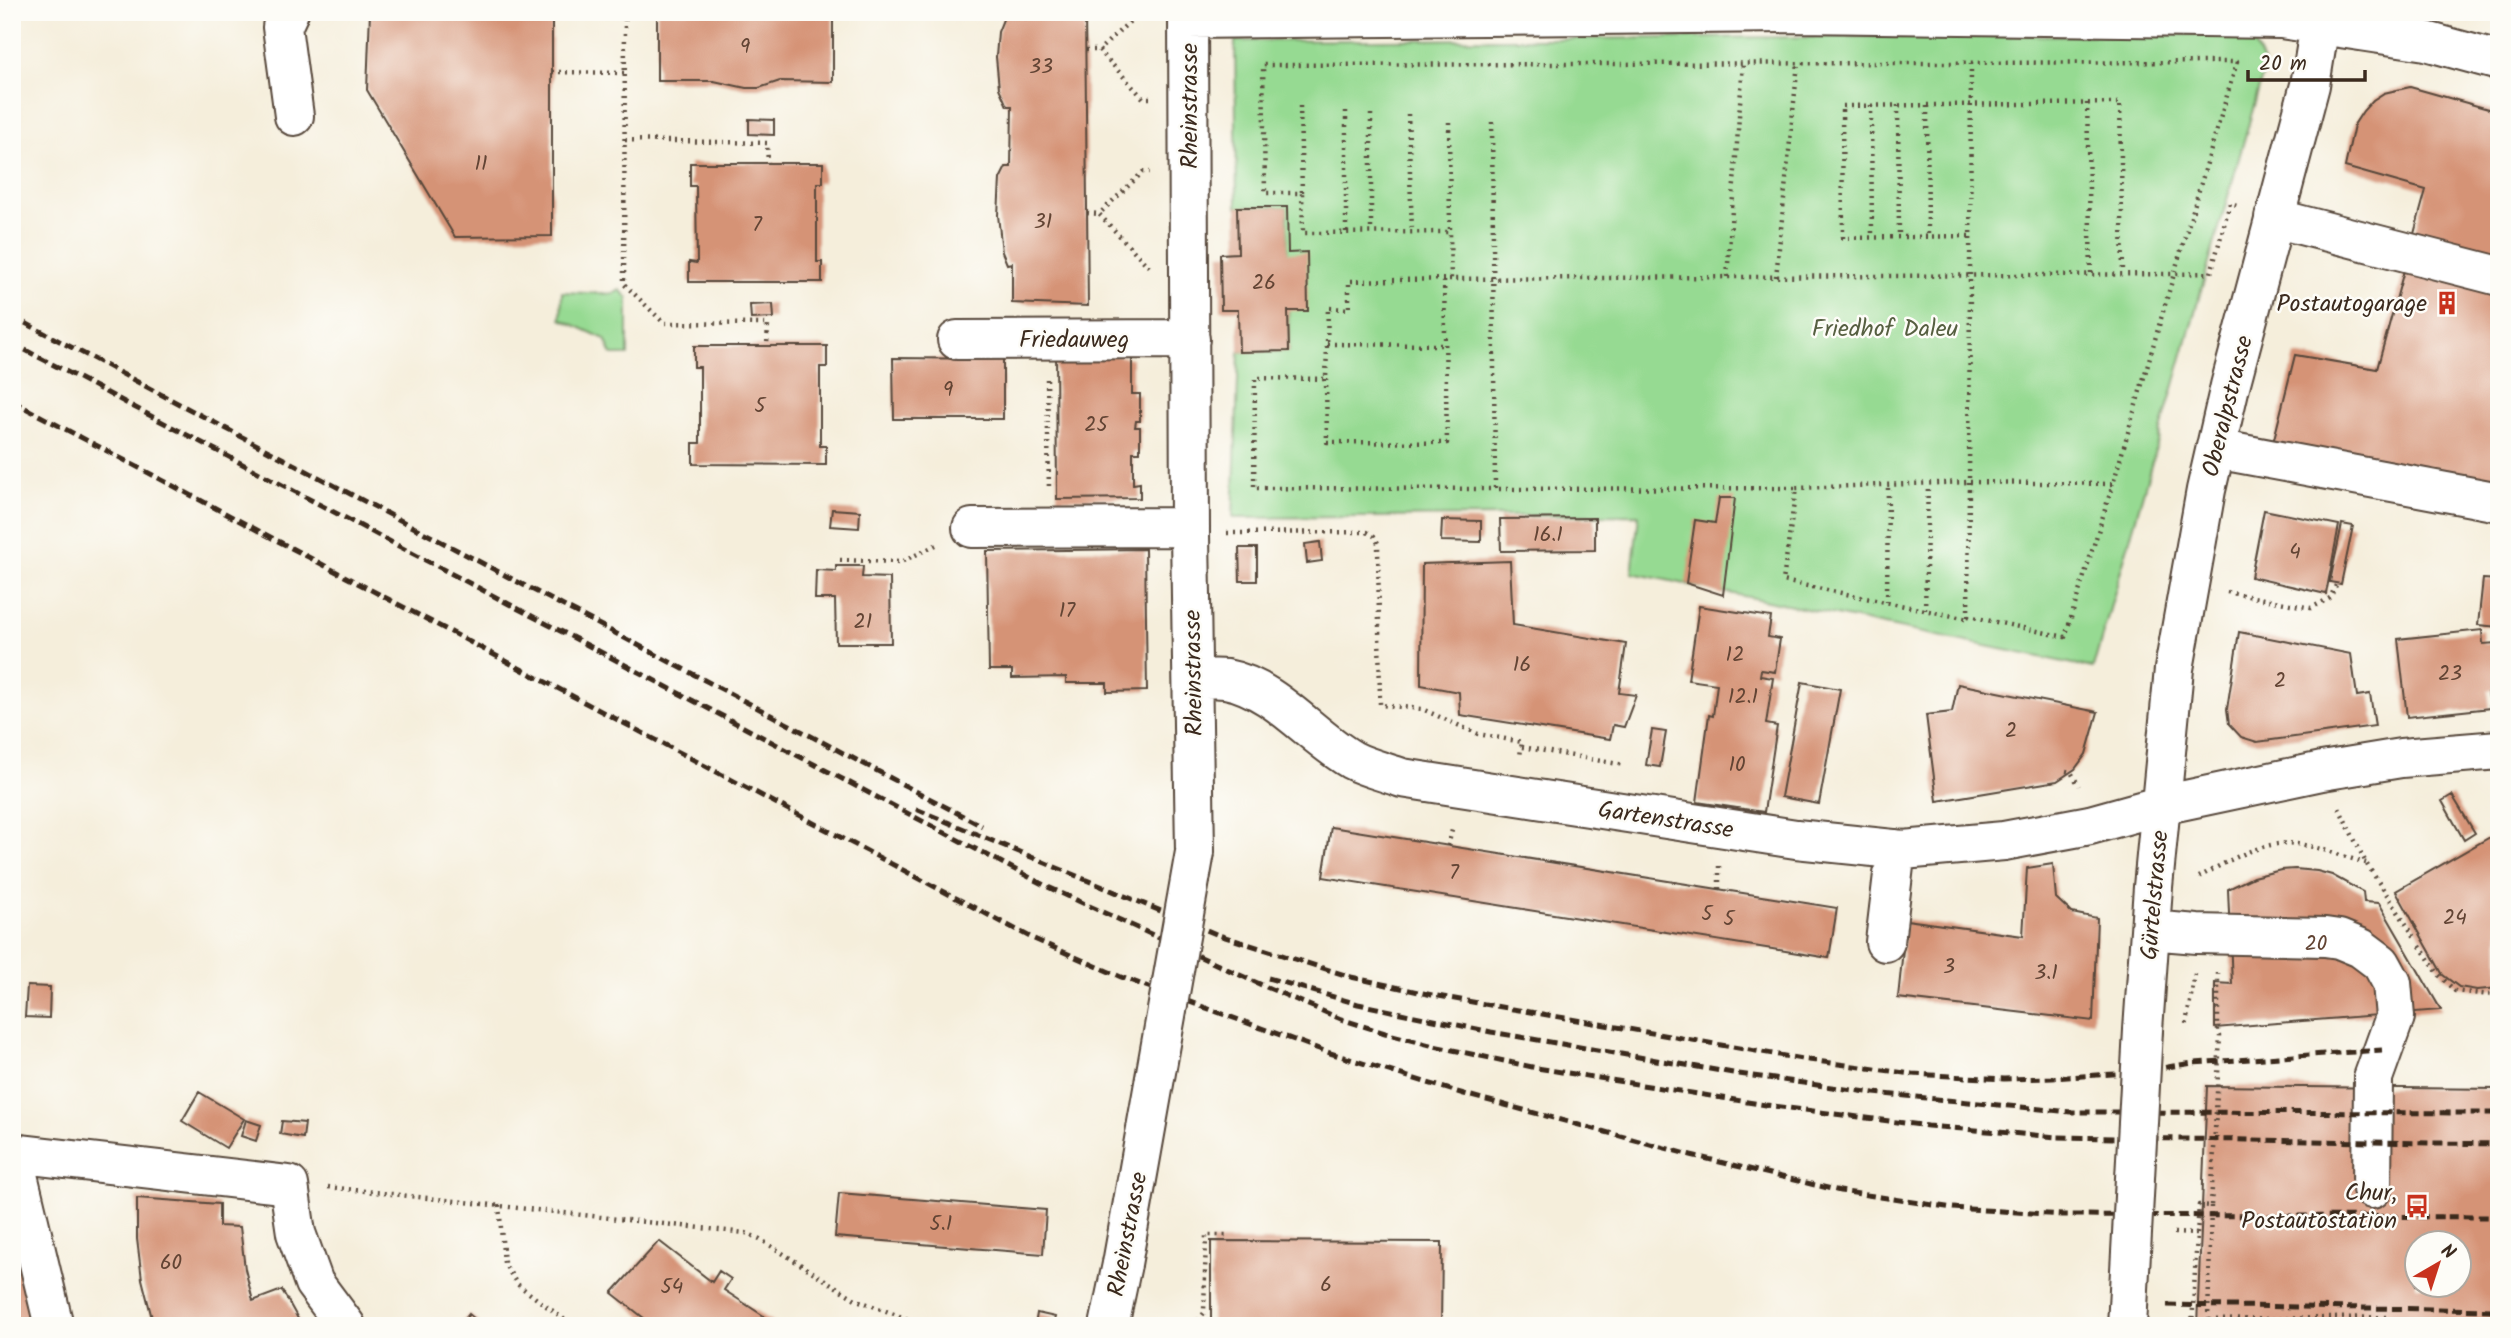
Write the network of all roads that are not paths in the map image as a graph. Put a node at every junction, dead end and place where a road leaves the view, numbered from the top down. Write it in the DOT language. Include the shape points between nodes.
graph roads {
  1 [pos="289,12"];
  2 [pos="1797,13"];
  3 [pos="1188,16"];
  4 [pos="2319,18"];
  5 [pos="2499,61"];
  6 [pos="294,116"];
  7 [pos="2274,218"];
  8 [pos="2499,276"];
  9 [pos="1191,339"];
  10 [pos="957,341"];
  11 [pos="2216,449"];
  12 [pos="2499,502"];
  13 [pos="972,528"];
  14 [pos="1204,530"];
  15 [pos="1194,679"];
  16 [pos="2499,750"];
  17 [pos="2162,805"];
  18 [pos="1896,849"];
  19 [pos="2150,930"];
  20 [pos="1885,942"];
  21 [pos="13,1152"];
  22 [pos="2372,1189"];
  23 [pos="54,1326"];
  24 [pos="346,1326"];
  25 [pos="1109,1326"];
  26 [pos="2127,1326"];
  1 -- 6 [label="street" via="282,27"];
  2 -- 3 [label="street"];
  2 -- 4 [label="street"];
  3 -- 9 [label="street, Rheinstrasse"];
  4 -- 5 [label="street"];
  4 -- 7 [label="street, Oberalpstrasse" via="2310,85"];
  7 -- 8 [label="street"];
  7 -- 11 [label="street, Oberalpstrasse"];
  9 -- 10 [label="street, Friedauweg"];
  9 -- 14 [label="street, Rheinstrasse"];
  11 -- 12 [label="street"];
  11 -- 17 [label="street, Oberalpstrasse" via="2174,669"];
  13 -- 14 [label="street"];
  14 -- 15 [label="street, Rheinstrasse"];
  15 -- 18 [label="street, Gartenstrasse" via="1226,680 1255,691 1354,761 1402,778 1796,839"];
  15 -- 25 [label="street, Rheinstrasse, bridge" via="1195,852"];
  16 -- 17 [label="street, Gürtelstrasse" via="2322,771"];
  17 -- 18 [label="street, Gartenstrasse" via="2091,825 2004,841"];
  17 -- 19 [label="street, Gürtelstrasse"];
  18 -- 20 [label="street"];
  19 -- 22 [label="street" via="2325,937 2361,948 2381,963 2392,983 2395,1017 2373,1078"];
  19 -- 26 [label="street, Gürtelstrasse, bridge"];
  21 -- 23 [label="street"];
  21 -- 24 [label="street" via="289,1185 296,1233 314,1283"];
}
